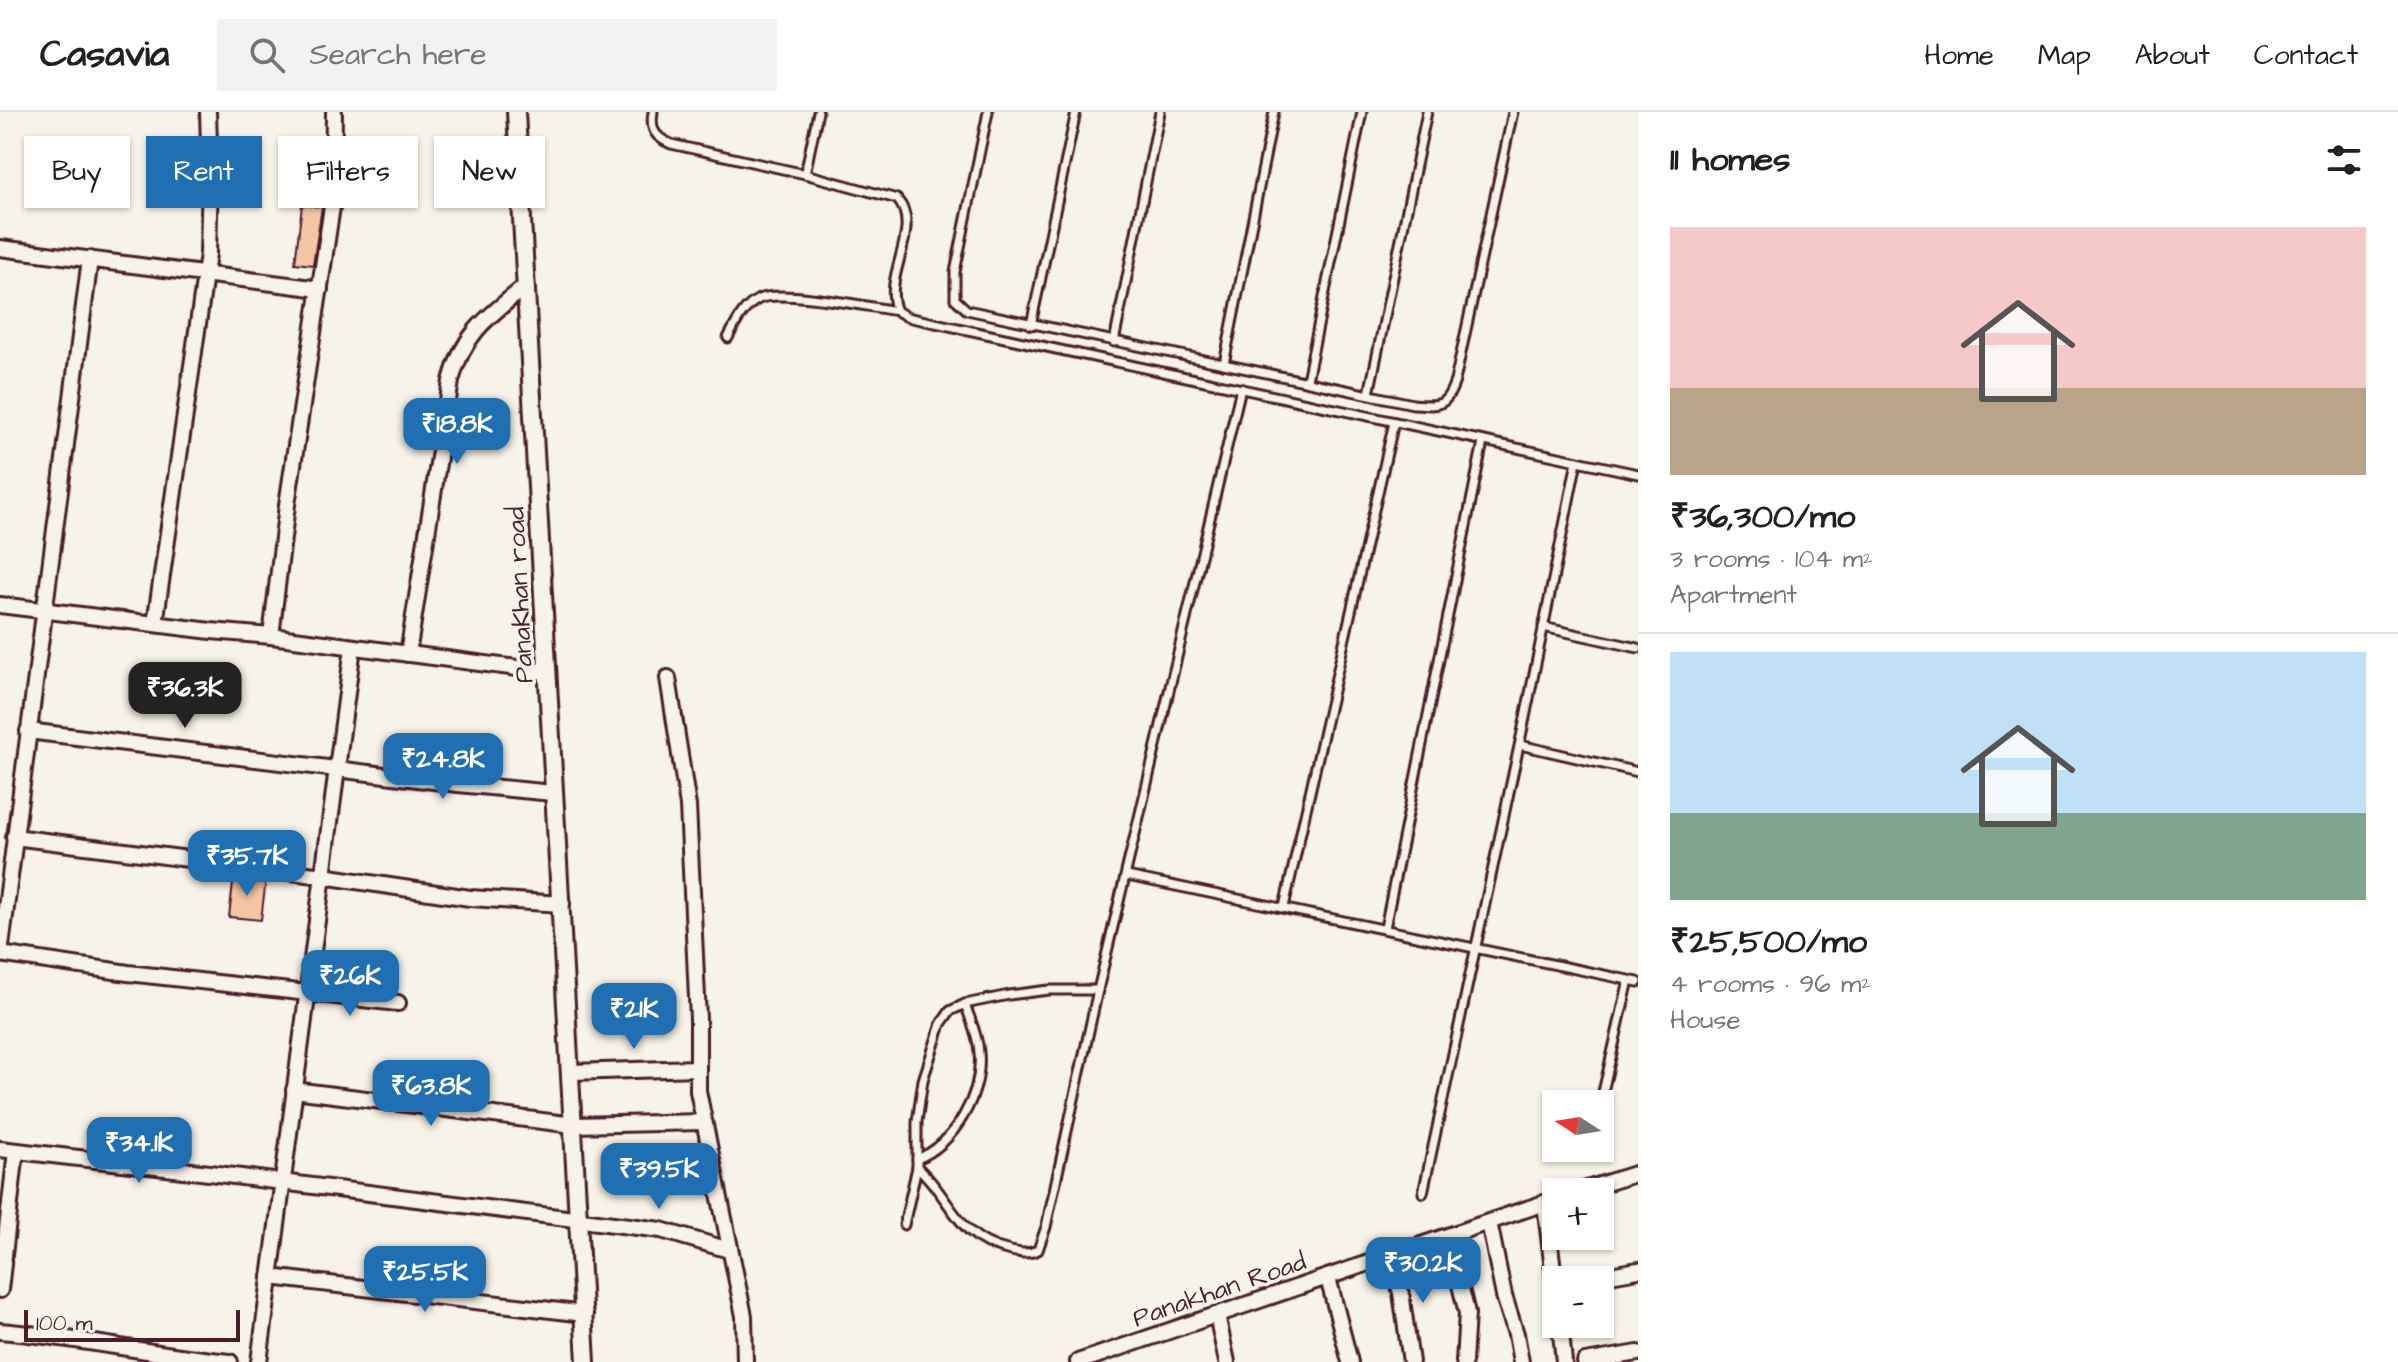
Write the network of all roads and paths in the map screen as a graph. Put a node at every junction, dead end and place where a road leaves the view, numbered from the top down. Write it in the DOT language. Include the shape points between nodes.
graph roads {
  1 [pos="208,112"];
  2 [pos="334,112"];
  3 [pos="516,112"];
  4 [pos="653,112"];
  5 [pos="818,112"];
  6 [pos="988,112"];
  7 [pos="1076,112"];
  8 [pos="1160,112"];
  9 [pos="1274,112"];
  10 [pos="1362,112"];
  11 [pos="1427,112"];
  12 [pos="1513,112"];
  13 [pos="805,174"];
  14 [pos="0,248"];
  15 [pos="90,259"];
  16 [pos="205,276"];
  17 [pos="526,286"];
  18 [pos="320,289"];
  19 [pos="897,311"];
  20 [pos="1031,325"];
  21 [pos="728,338"];
  22 [pos="1114,342"];
  23 [pos="1224,364"];
  24 [pos="1307,380"];
  25 [pos="1241,388"];
  26 [pos="1369,394"];
  27 [pos="1394,422"];
  28 [pos="1483,442"];
  29 [pos="1577,461"];
  30 [pos="1638,474"];
  31 [pos="0,605"];
  32 [pos="43,611"];
  33 [pos="155,624"];
  34 [pos="1543,627"];
  35 [pos="271,636"];
  36 [pos="353,647"];
  37 [pos="1638,648"];
  38 [pos="408,654"];
  39 [pos="548,672"];
  40 [pos="668,678"];
  41 [pos="28,731"];
  42 [pos="1520,745"];
  43 [pos="337,767"];
  44 [pos="1638,772"];
  45 [pos="553,793"];
  46 [pos="14,837"];
  47 [pos="323,876"];
  48 [pos="1127,876"];
  49 [pos="562,904"];
  50 [pos="1284,907"];
  51 [pos="1385,928"];
  52 [pos="1475,947"];
  53 [pos="0,954"];
  54 [pos="1634,981"];
  55 [pos="1098,990"];
  56 [pos="306,994"];
  57 [pos="398,1003"];
  58 [pos="965,1004"];
  59 [pos="698,1068"];
  60 [pos="571,1072"];
  61 [pos="294,1090"];
  62 [pos="1604,1090"];
  63 [pos="702,1122"];
  64 [pos="574,1125"];
  65 [pos="0,1149"];
  66 [pos="16,1151"];
  67 [pos="917,1163"];
  68 [pos="1638,1173"];
  69 [pos="1614,1180"];
  70 [pos="282,1184"];
  71 [pos="1423,1193"];
  72 [pos="1542,1204"];
  73 [pos="579,1220"];
  74 [pos="1489,1222"];
  75 [pos="904,1225"];
  76 [pos="1448,1237"];
  77 [pos="729,1250"];
  78 [pos="1391,1256"];
  79 [pos="1638,1270"];
  80 [pos="1614,1274"];
  81 [pos="270,1277"];
  82 [pos="1328,1278"];
  83 [pos="0,1290"];
  84 [pos="585,1314"];
  85 [pos="1217,1315"];
  86 [pos="0,1331"];
  87 [pos="1561,1338"];
  88 [pos="1123,1347"];
  89 [pos="1638,1353"];
  90 [pos="230,1362"];
  91 [pos="259,1362"];
  92 [pos="586,1362"];
  93 [pos="745,1362"];
  94 [pos="1078,1362"];
  95 [pos="1127,1362"];
  96 [pos="1227,1362"];
  97 [pos="1350,1362"];
  98 [pos="1411,1362"];
  99 [pos="1464,1362"];
  100 [pos="1521,1362"];
  101 [pos="1564,1362"];
  102 [pos="1585,1362"];
  1 -- 16 [label="street"];
  2 -- 18 [label="street" via="333,200"];
  3 -- 17 [label="street, PanaKhan road"];
  4 -- 13 [label="lane" via="656,136 671,144"];
  5 -- 13 [label="lane"];
  6 -- 20 [label="lane" via="955,272 955,299 979,315"];
  7 -- 20 [label="lane"];
  8 -- 22 [label="lane"];
  9 -- 23 [label="lane"];
  10 -- 24 [label="lane"];
  11 -- 26 [label="lane"];
  12 -- 26 [label="lane" via="1449,398 1433,405"];
  13 -- 19 [label="lane" via="887,195 903,206 905,226 892,295"];
  14 -- 15 [label="street"];
  15 -- 16 [label="street"];
  15 -- 32 [label="street"];
  16 -- 18 [label="street"];
  16 -- 33 [label="street"];
  17 -- 38 [label="street" via="483,321 457,358"];
  17 -- 39 [label="street, PanaKhan road"];
  18 -- 35 [label="street"];
  19 -- 21 [label="lane" via="769,296 749,305"];
  19 -- 25 [label="lane" via="923,321"];
  20 -- 22 [label="lane"];
  22 -- 23 [label="lane"];
  23 -- 24 [label="lane"];
  24 -- 26 [label="lane"];
  25 -- 27 [label="lane"];
  25 -- 48 [label="lane"];
  27 -- 28 [label="lane"];
  27 -- 50 [label="lane"];
  28 -- 29 [label="lane"];
  28 -- 51 [label="lane"];
  29 -- 30 [label="lane"];
  29 -- 34 [label="lane"];
  31 -- 32 [label="street"];
  32 -- 33 [label="street"];
  32 -- 41 [label="street"];
  33 -- 35 [label="street"];
  34 -- 37 [label="lane"];
  34 -- 42 [label="lane"];
  35 -- 36 [label="street"];
  36 -- 38 [label="street"];
  36 -- 43 [label="street"];
  38 -- 39 [label="street"];
  39 -- 45 [label="street, PanaKhan road"];
  40 -- 59 [label="street" via="688,806"];
  41 -- 43 [label="street"];
  41 -- 46 [label="street"];
  42 -- 44 [label="lane"];
  42 -- 52 [label="lane"];
  43 -- 45 [label="street"];
  43 -- 47 [label="street"];
  45 -- 49 [label="street, PanaKhan road"];
  46 -- 47 [label="street"];
  46 -- 53 [label="street"];
  47 -- 49 [label="street" via="470,898"];
  47 -- 56 [label="street"];
  48 -- 50 [label="lane"];
  48 -- 55 [label="lane"];
  49 -- 60 [label="street, PanaKhan road"];
  50 -- 51 [label="lane"];
  51 -- 52 [label="lane"];
  52 -- 54 [label="lane"];
  52 -- 71 [label="lane"];
  53 -- 56 [label="street"];
  54 -- 62 [label="lane"];
  55 -- 58 [label="lane" via="1049,990"];
  55 -- 67 [label="lane" via="1038,1250 1025,1254 981,1240 959,1220"];
  56 -- 57 [label="street"];
  56 -- 61 [label="street"];
  58 -- 67 [label="lane" via="944,1018 923,1080"];
  58 -- 67 [label="lane" via="979,1052 978,1079 964,1114 945,1140"];
  59 -- 60 [label="street"];
  59 -- 63 [label="street"];
  60 -- 64 [label="street, PanaKhan road"];
  61 -- 64 [label="street"];
  61 -- 70 [label="street"];
  63 -- 64 [label="street"];
  63 -- 77 [label="street"];
  64 -- 73 [label="street, PanaKhan road"];
  65 -- 66 [label="street"];
  66 -- 70 [label="street"];
  66 -- 83 [label="street"];
  67 -- 75 [label="lane"];
  68 -- 69 [label="street"];
  70 -- 73 [label="street"];
  70 -- 81 [label="street"];
  72 -- 74 [label="street, Panakhan Road"];
  73 -- 77 [label="street" via="661,1230"];
  73 -- 84 [label="street, PanaKhan road"];
  74 -- 76 [label="street, Panakhan Road"];
  74 -- 100 [label="street"];
  76 -- 78 [label="street, Panakhan Road"];
  76 -- 99 [label="street" via="1467,1313"];
  77 -- 93 [label="street" via="744,1316"];
  78 -- 82 [label="street, Panakhan Road"];
  78 -- 98 [label="street"];
  79 -- 80 [label="street"];
  81 -- 84 [label="street"];
  81 -- 91 [label="street"];
  82 -- 85 [label="street, Panakhan Road"];
  82 -- 97 [label="street"];
  84 -- 92 [label="street, PanaKhan road"];
  85 -- 88 [label="street, Panakhan Road"];
  85 -- 96 [label="street"];
  86 -- 90 [label="street"];
  87 -- 101 [label="street"];
  88 -- 94 [label="street, Panakhan Road"];
  88 -- 95 [label="street"];
  89 -- 102 [label="street"];
}
